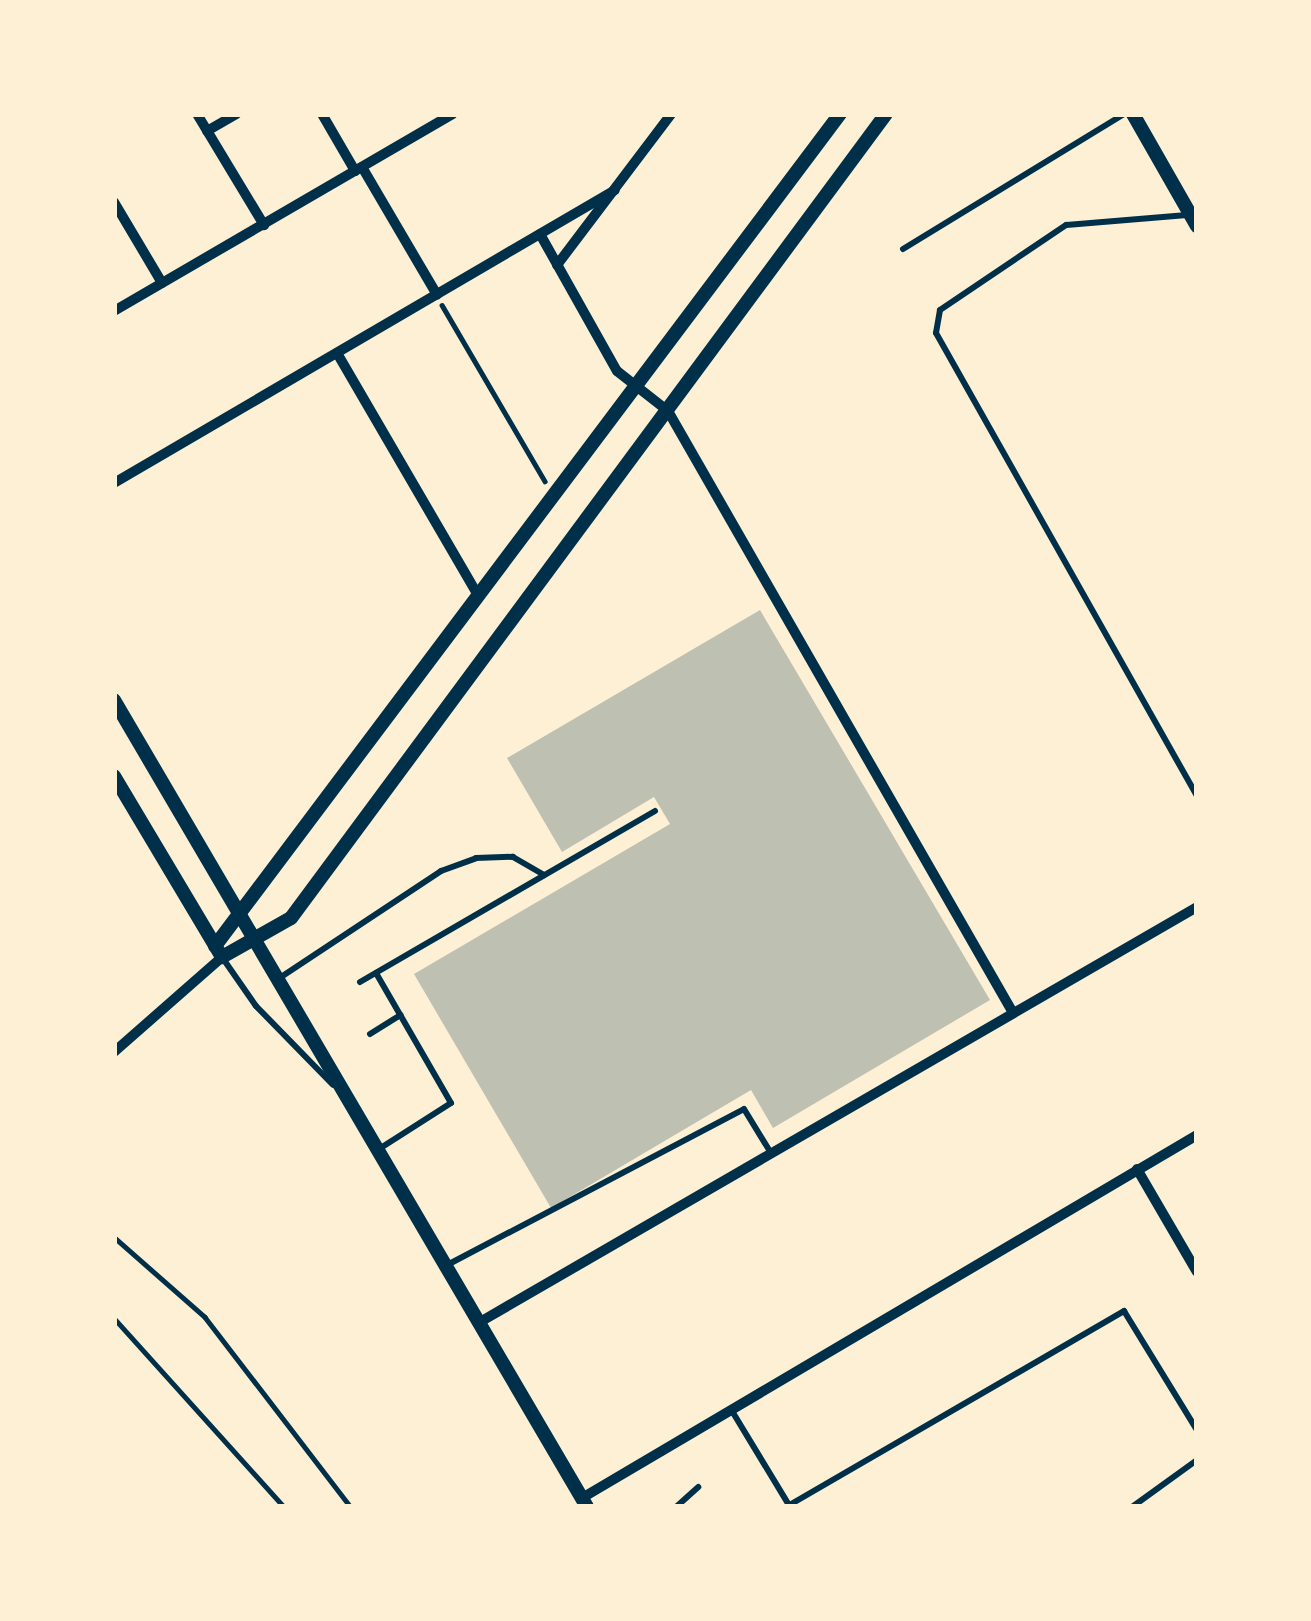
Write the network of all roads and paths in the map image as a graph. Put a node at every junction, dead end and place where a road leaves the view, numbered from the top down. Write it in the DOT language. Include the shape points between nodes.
graph roads {
  1 [pos="197,114"];
  2 [pos="236,114"];
  3 [pos="322,114"];
  4 [pos="453,114"];
  5 [pos="671,114"];
  6 [pos="840,114"];
  7 [pos="886,114"];
  8 [pos="1124,114"];
  9 [pos="1133,114"];
  10 [pos="207,131"];
  11 [pos="359,169"];
  12 [pos="615,190"];
  13 [pos="114,202"];
  14 [pos="1194,220"];
  15 [pos="263,224"];
  16 [pos="540,234"];
  17 [pos="903,249"];
  18 [pos="556,265"];
  19 [pos="162,284"];
  20 [pos="436,295"];
  21 [pos="114,311"];
  22 [pos="337,353"];
  23 [pos="634,387"];
  24 [pos="668,411"];
  25 [pos="114,484"];
  26 [pos="554,494"];
  27 [pos="479,597"];
  28 [pos="114,700"];
  29 [pos="115,781"];
  30 [pos="1197,796"];
  31 [pos="655,811"];
  32 [pos="544,875"];
  33 [pos="1197,907"];
  34 [pos="241,914"];
  35 [pos="257,937"];
  36 [pos="218,951"];
  37 [pos="376,973"];
  38 [pos="280,977"];
  39 [pos="360,982"];
  40 [pos="1013,1013"];
  41 [pos="401,1015"];
  42 [pos="370,1034"];
  43 [pos="114,1052"];
  44 [pos="356,1109"];
  45 [pos="1197,1135"];
  46 [pos="380,1149"];
  47 [pos="771,1153"];
  48 [pos="1137,1169"];
  49 [pos="114,1237"];
  50 [pos="447,1265"];
  51 [pos="1197,1272"];
  52 [pos="114,1318"];
  53 [pos="480,1322"];
  54 [pos="731,1410"];
  55 [pos="1197,1430"];
  56 [pos="1197,1460"];
  57 [pos="698,1487"];
  58 [pos="584,1502"];
  59 [pos="787,1506"];
  60 [pos="284,1507"];
  61 [pos="351,1507"];
  62 [pos="676,1507"];
  63 [pos="1132,1507"];
  1 -- 10 [label="street"];
  2 -- 10 [label="street"];
  3 -- 11 [label="street"];
  4 -- 11 [label="street"];
  5 -- 12 [label="street"];
  6 -- 23 [label="street"];
  7 -- 24 [label="street"];
  8 -- 17 [label="lane"];
  9 -- 14 [label="street"];
  10 -- 15 [label="street"];
  11 -- 15 [label="street"];
  11 -- 20 [label="street"];
  12 -- 16 [label="street"];
  12 -- 18 [label="street"];
  13 -- 19 [label="street"];
  14 -- 30 [label="lane" via="1066,225 940,310 935,333"];
  15 -- 19 [label="street"];
  16 -- 18 [label="street"];
  16 -- 20 [label="street"];
  18 -- 23 [label="street"];
  19 -- 21 [label="street"];
  20 -- 22 [label="street"];
  20 -- 26 [label="path"];
  22 -- 25 [label="street"];
  22 -- 27 [label="street"];
  23 -- 24 [label="street"];
  23 -- 26 [label="street"];
  24 -- 35 [label="street" via="304,902"];
  24 -- 40 [label="street"];
  26 -- 27 [label="street"];
  27 -- 34 [label="street"];
  28 -- 34 [label="street"];
  29 -- 36 [label="street"];
  31 -- 32 [label="lane"];
  32 -- 37 [label="lane"];
  32 -- 38 [label="lane" via="513,857 459,865"];
  33 -- 40 [label="street"];
  34 -- 35 [label="street"];
  34 -- 36 [label="street"];
  35 -- 36 [label="street"];
  35 -- 38 [label="street"];
  36 -- 43 [label="street"];
  36 -- 44 [label="lane" via="256,1006"];
  37 -- 39 [label="lane"];
  37 -- 41 [label="lane"];
  38 -- 44 [label="street"];
  40 -- 47 [label="street"];
  41 -- 42 [label="lane"];
  41 -- 46 [label="lane" via="452,1102"];
  44 -- 46 [label="street"];
  45 -- 48 [label="street"];
  46 -- 50 [label="street"];
  47 -- 50 [label="lane" via="744,1109"];
  47 -- 53 [label="street"];
  48 -- 51 [label="street"];
  48 -- 54 [label="street"];
  49 -- 61 [label="path" via="205,1317"];
  50 -- 53 [label="street"];
  52 -- 60 [label="path"];
  53 -- 58 [label="street"];
  54 -- 58 [label="street"];
  54 -- 59 [label="lane"];
  55 -- 59 [label="lane" via="1124,1311"];
  56 -- 63 [label="lane"];
  57 -- 62 [label="lane"];
}
